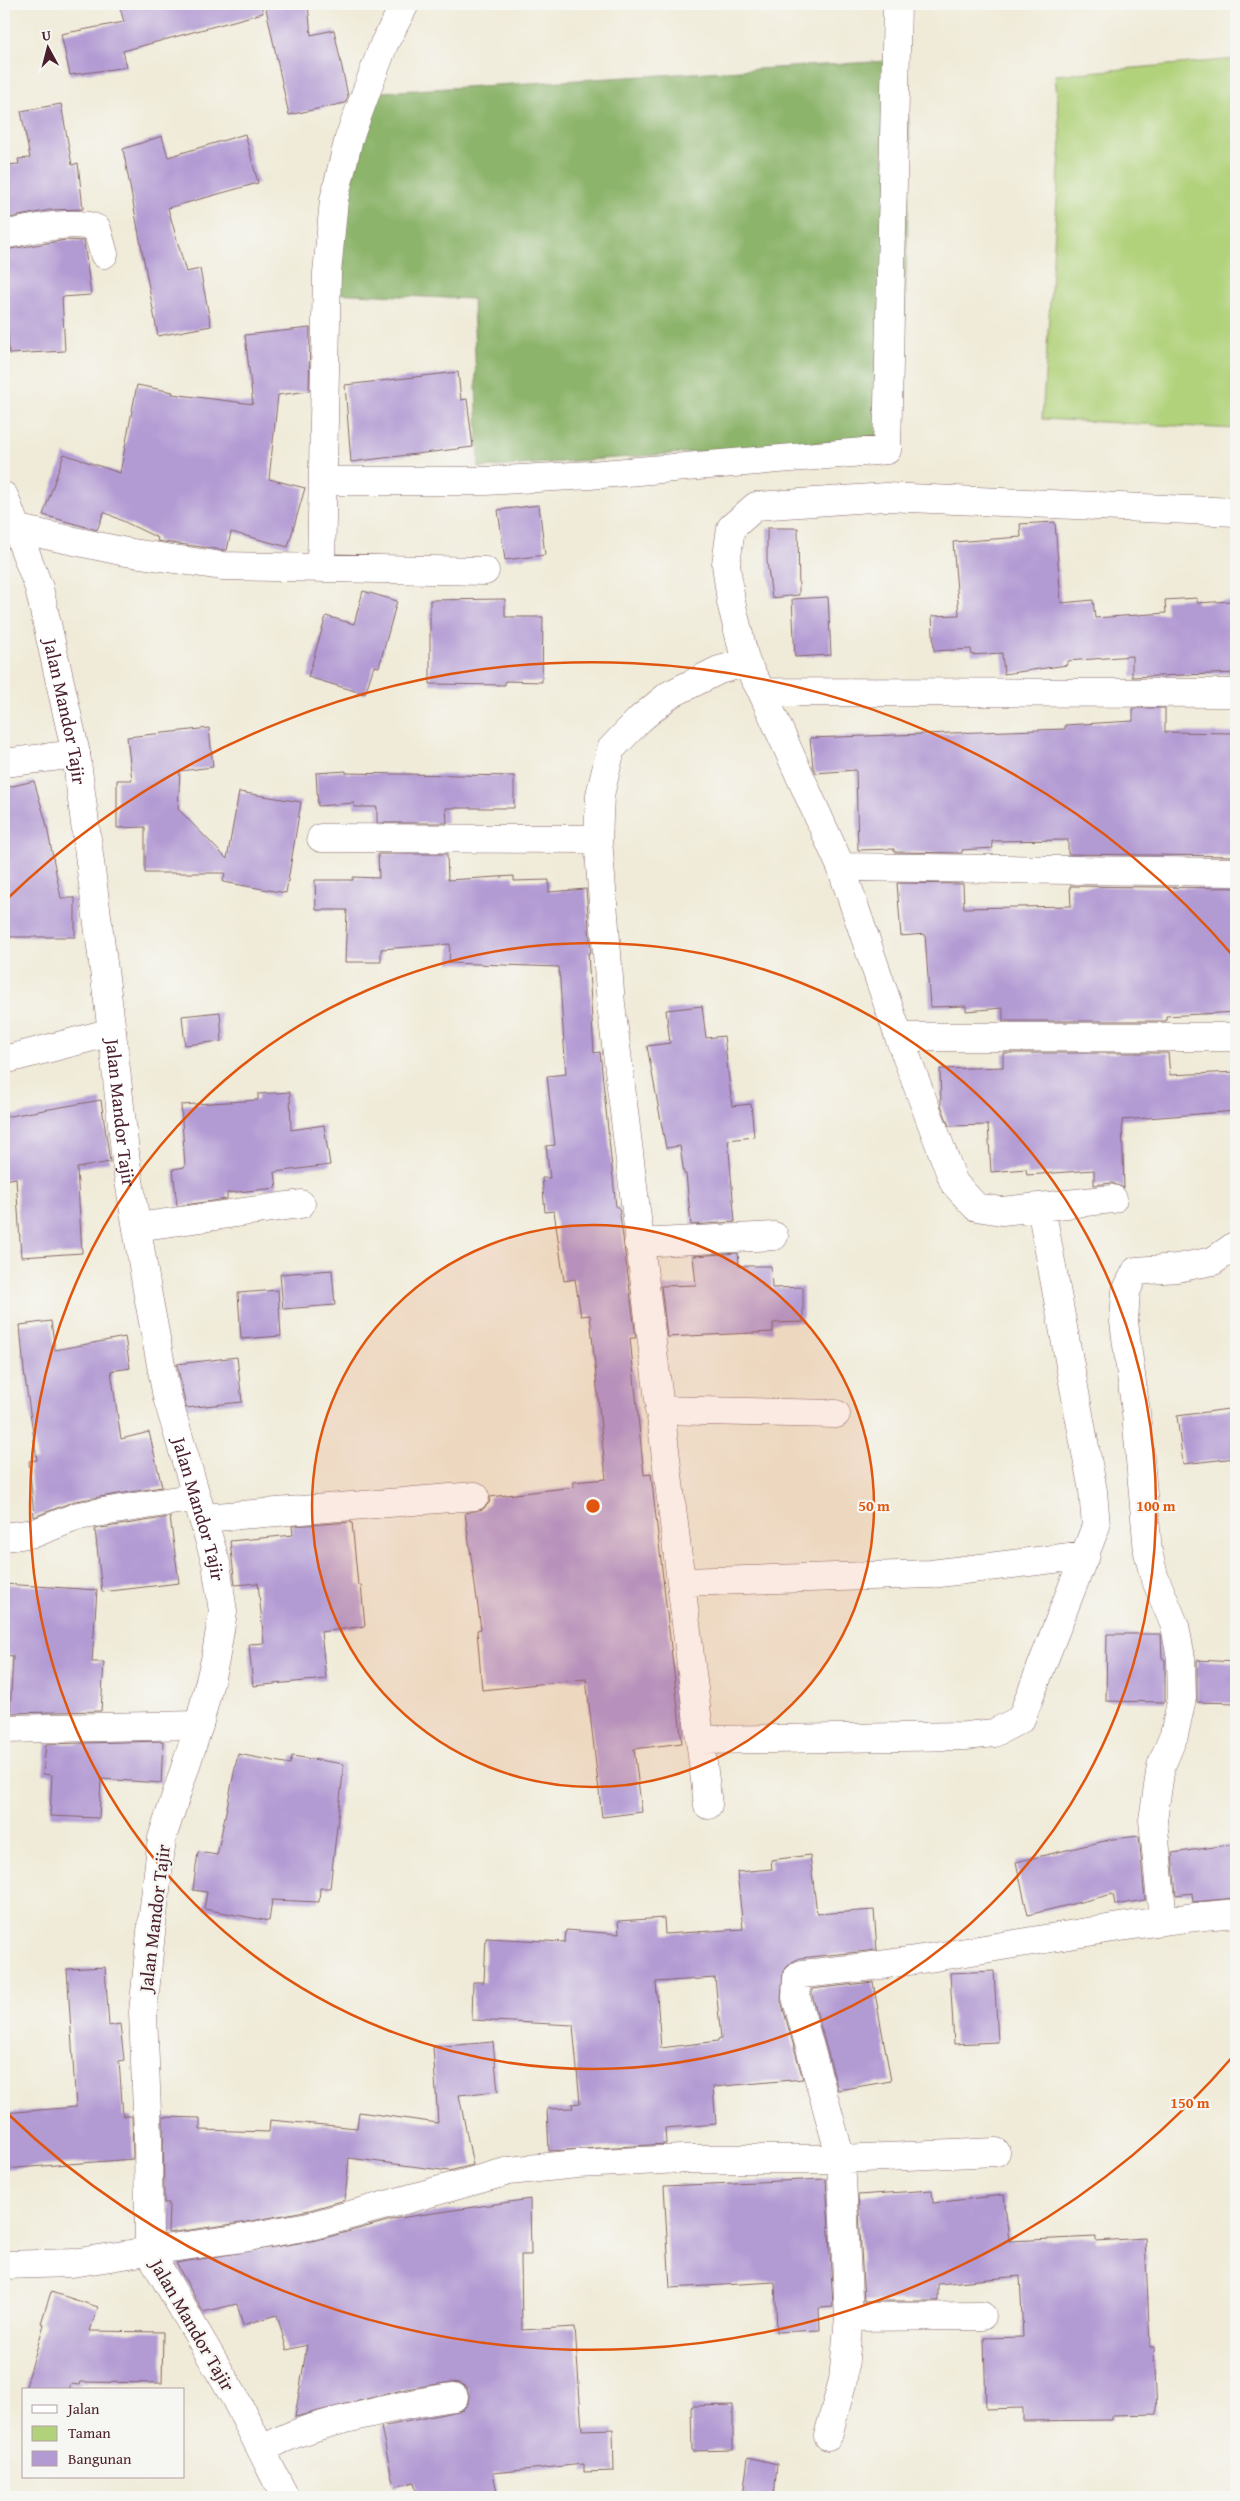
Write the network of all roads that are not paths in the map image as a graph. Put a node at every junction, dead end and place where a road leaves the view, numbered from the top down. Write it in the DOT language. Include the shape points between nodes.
graph roads {
  1 [pos="405,4"];
  2 [pos="897,4"];
  3 [pos="4,235"];
  4 [pos="104,254"];
  5 [pos="323,481"];
  6 [pos="4,496"];
  7 [pos="1236,512"];
  8 [pos="18,529"];
  9 [pos="321,567"];
  10 [pos="485,571"];
  11 [pos="746,663"];
  12 [pos="762,692"];
  13 [pos="1236,694"];
  14 [pos="76,754"];
  15 [pos="4,763"];
  16 [pos="320,838"];
  17 [pos="598,839"];
  18 [pos="841,867"];
  19 [pos="1236,872"];
  20 [pos="112,1032"];
  21 [pos="899,1037"];
  22 [pos="1236,1037"];
  23 [pos="4,1060"];
  24 [pos="1113,1198"];
  25 [pos="302,1204"];
  26 [pos="1041,1207"];
  27 [pos="137,1227"];
  28 [pos="774,1236"];
  29 [pos="638,1243"];
  30 [pos="1236,1245"];
  31 [pos="659,1410"];
  32 [pos="836,1414"];
  33 [pos="475,1496"];
  34 [pos="199,1507"];
  35 [pos="4,1537"];
  36 [pos="1086,1555"];
  37 [pos="682,1582"];
  38 [pos="199,1725"];
  39 [pos="4,1729"];
  40 [pos="700,1740"];
  41 [pos="708,1806"];
  42 [pos="1236,1913"];
  43 [pos="1163,1920"];
  44 [pos="996,2152"];
  45 [pos="841,2159"];
  46 [pos="149,2251"];
  47 [pos="4,2265"];
  48 [pos="849,2316"];
  49 [pos="982,2316"];
  50 [pos="454,2397"];
  51 [pos="828,2436"];
  52 [pos="262,2450"];
  53 [pos="285,2497"];
  1 -- 5 [label="street" via="384,44 349,138 334,200 327,273"];
  2 -- 5 [label="street" via="887,450 495,481"];
  3 -- 4 [label="street" via="86,224 97,229"];
  5 -- 9 [label="street"];
  6 -- 8 [label="street, Jalan Mandor Tajir"];
  7 -- 11 [label="street" via="886,498 756,506 731,528 726,564 730,602"];
  8 -- 9 [label="street" via="126,552 222,566"];
  8 -- 14 [label="street, Jalan Mandor Tajir" via="39,588"];
  9 -- 10 [label="street"];
  11 -- 12 [label="street"];
  11 -- 17 [label="street" via="719,670 668,695 611,749 600,795"];
  12 -- 13 [label="street"];
  12 -- 18 [label="street"];
  14 -- 15 [label="street"];
  14 -- 20 [label="street, Jalan Mandor Tajir"];
  16 -- 17 [label="street"];
  17 -- 29 [label="street" via="611,1004"];
  18 -- 19 [label="street"];
  18 -- 21 [label="street"];
  20 -- 23 [label="street"];
  20 -- 27 [label="street, Jalan Mandor Tajir" via="126,1162"];
  21 -- 22 [label="street"];
  21 -- 26 [label="street" via="954,1183 976,1207 1002,1211"];
  24 -- 26 [label="street"];
  25 -- 27 [label="street"];
  26 -- 36 [label="street" via="1093,1491 1096,1526"];
  27 -- 34 [label="street, Jalan Mandor Tajir" via="166,1398"];
  28 -- 29 [label="street"];
  29 -- 31 [label="street"];
  30 -- 43 [label="street" via="1213,1262 1136,1271 1126,1291 1124,1322 1148,1552 1154,1576 1175,1626 1181,1658 1182,1698 1174,1735 1161,1766 1154,1820"];
  31 -- 32 [label="street"];
  31 -- 37 [label="street"];
  33 -- 34 [label="street"];
  34 -- 35 [label="street" via="78,1516 35,1533"];
  34 -- 38 [label="street, Jalan Mandor Tajir" via="216,1563 223,1612"];
  36 -- 37 [label="street" via="931,1574"];
  36 -- 40 [label="street" via="1027,1709 1021,1719 994,1733"];
  37 -- 40 [label="street"];
  38 -- 39 [label="street"];
  38 -- 46 [label="street, Jalan Mandor Tajir" via="162,1838 143,2013"];
  40 -- 41 [label="street"];
  42 -- 43 [label="street"];
  43 -- 45 [label="street" via="882,1966 802,1974 797,1978 796,1997"];
  44 -- 45 [label="street"];
  45 -- 46 [label="street" via="682,2159 509,2171 314,2225"];
  45 -- 48 [label="street"];
  46 -- 47 [label="street" via="72,2263"];
  46 -- 52 [label="street, Jalan Mandor Tajir" via="236,2398"];
  48 -- 49 [label="street"];
  48 -- 51 [label="street" via="843,2380"];
  50 -- 52 [label="street" via="403,2404 308,2428 285,2436"];
  52 -- 53 [label="street, Jalan Mandor Tajir"];
}
